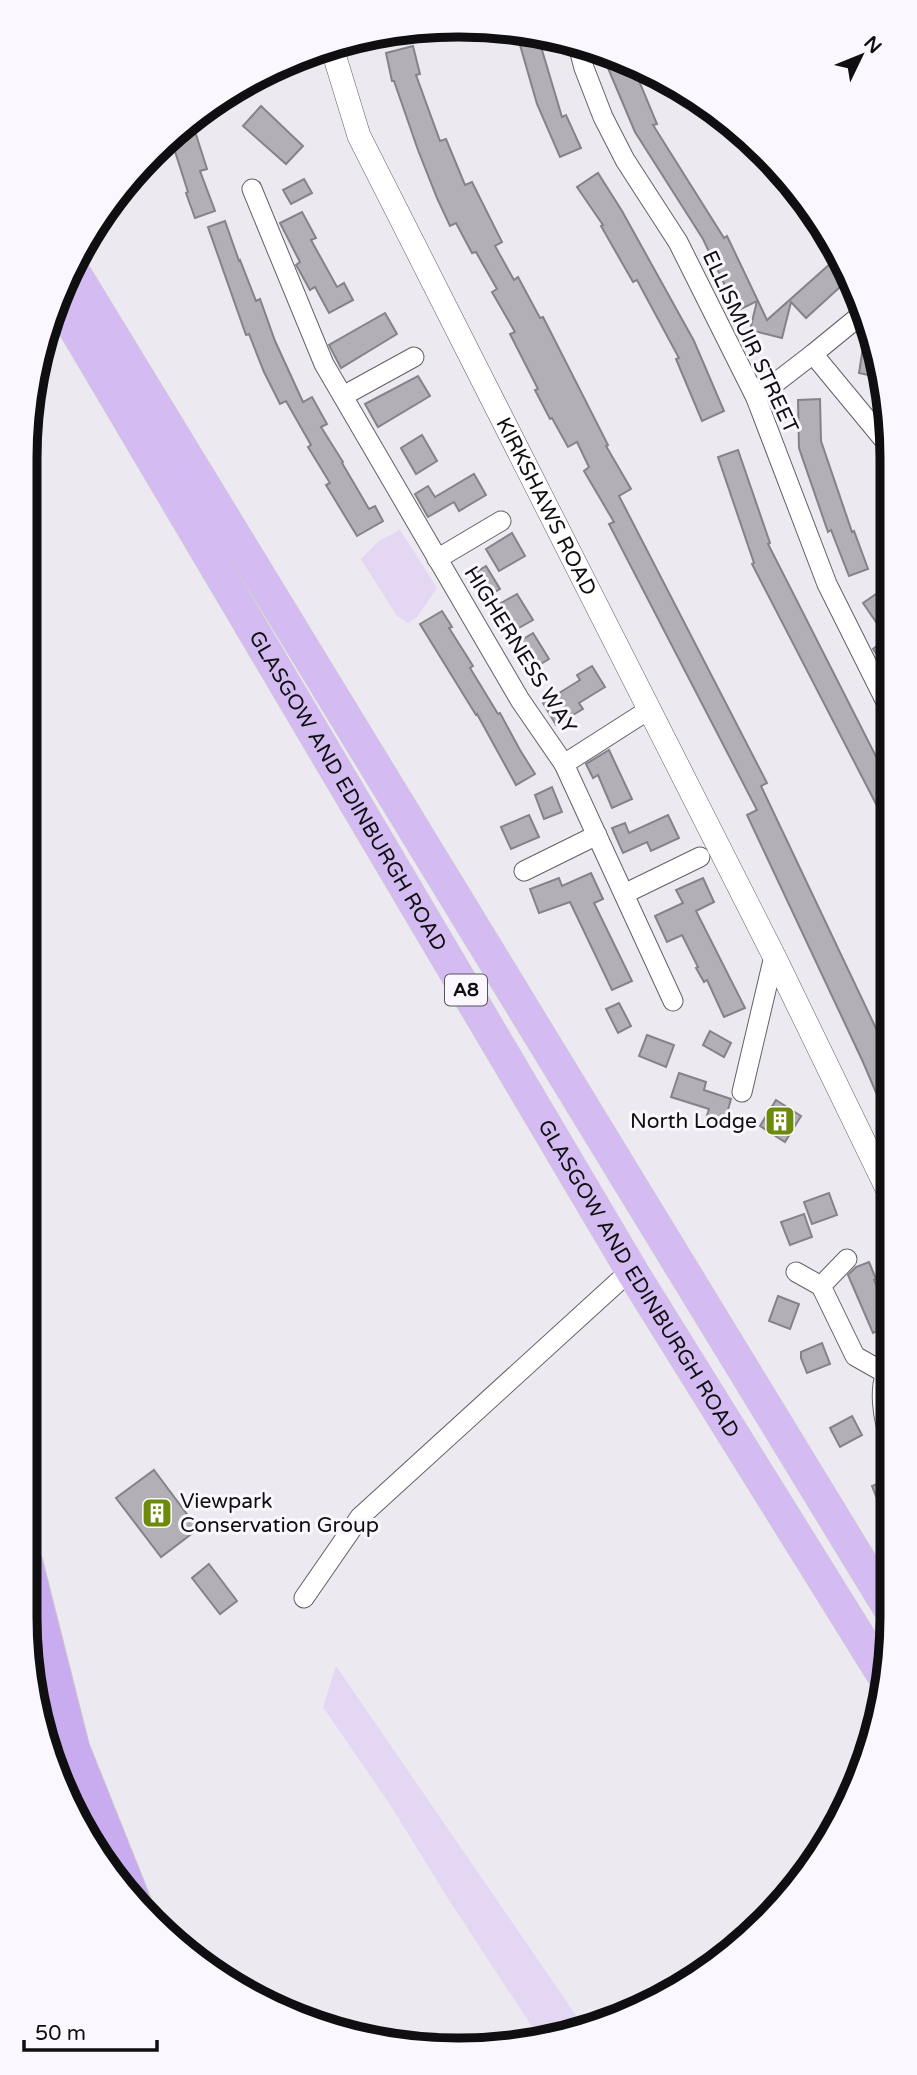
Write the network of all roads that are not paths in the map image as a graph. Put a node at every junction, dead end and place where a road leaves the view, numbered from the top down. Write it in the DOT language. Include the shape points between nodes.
graph roads {
  1 [pos="334,55"];
  2 [pos="581,55"];
  3 [pos="252,189"];
  4 [pos="77,278"];
  5 [pos="64,310"];
  6 [pos="856,319"];
  7 [pos="813,354"];
  8 [pos="414,357"];
  9 [pos="343,396"];
  10 [pos="756,398"];
  11 [pos="879,434"];
  12 [pos="501,521"];
  13 [pos="437,559"];
  14 [pos="880,687"];
  15 [pos="650,709"];
  16 [pos="564,764"];
  17 [pos="597,835"];
  18 [pos="700,857"];
  19 [pos="524,871"];
  20 [pos="624,894"];
  21 [pos="774,956"];
  22 [pos="673,1001"];
  23 [pos="742,1092"];
  24 [pos="880,1174"];
  25 [pos="847,1259"];
  26 [pos="633,1272"];
  27 [pos="796,1272"];
  28 [pos="821,1286"];
  29 [pos="880,1365"];
  30 [pos="880,1593"];
  31 [pos="304,1598"];
  32 [pos="37,1613"];
  33 [pos="877,1666"];
  34 [pos="119,1866"];
  1 -- 15 [label="street, KIRKSHAWS ROAD" via="359,136"];
  2 -- 10 [label="street, ELLISMUIR STREET" via="603,117 678,242"];
  3 -- 9 [label="street, HIGHERNESS WAY" via="324,364"];
  4 -- 30 [label="highway, GLASGOW AND EDINBURGH ROAD / A8"];
  5 -- 26 [label="highway, GLASGOW AND EDINBURGH ROAD / A8"];
  6 -- 7 [label="street"];
  7 -- 10 [label="street"];
  7 -- 11 [label="street"];
  8 -- 9 [label="street"];
  9 -- 13 [label="street, HIGHERNESS WAY"];
  10 -- 14 [label="street, ELLISMUIR STREET" via="827,584"];
  12 -- 13 [label="street, HIGHERNESS WAY"];
  13 -- 16 [label="street, HIGHERNESS WAY" via="520,700"];
  15 -- 16 [label="street"];
  15 -- 21 [label="street, KIRKSHAWS ROAD"];
  16 -- 17 [label="street, HIGHERNESS WAY"];
  17 -- 19 [label="street"];
  17 -- 20 [label="street, HIGHERNESS WAY"];
  18 -- 20 [label="street"];
  20 -- 22 [label="street, HIGHERNESS WAY"];
  21 -- 23 [label="street"];
  21 -- 24 [label="street, KIRKSHAWS ROAD"];
  25 -- 28 [label="street"];
  26 -- 31 [label="street" via="360,1517"];
  26 -- 33 [label="highway, GLASGOW AND EDINBURGH ROAD / A8"];
  27 -- 28 [label="street"];
  28 -- 29 [label="street" via="855,1356"];
  32 -- 34 [label="highway" via="72,1749"];
}
